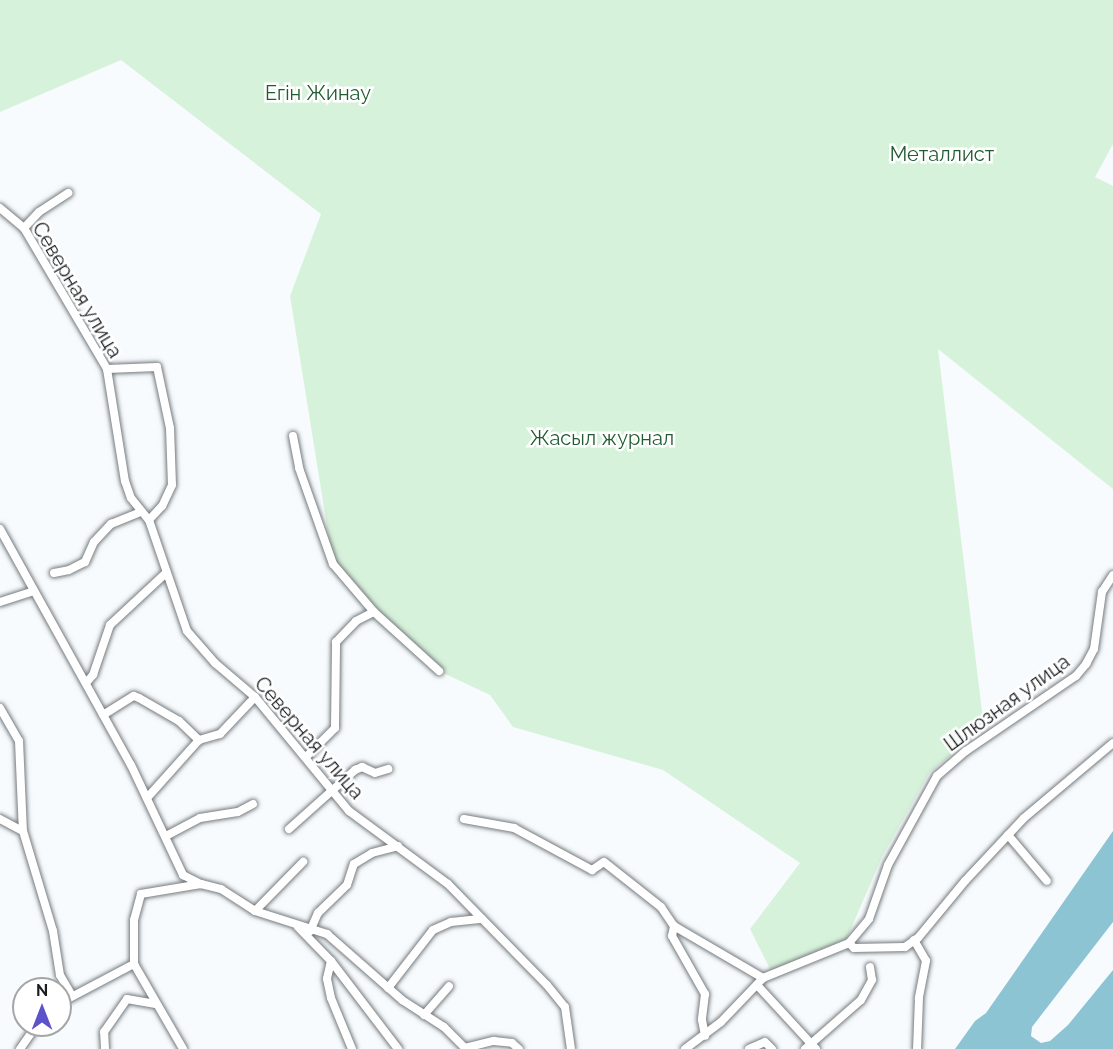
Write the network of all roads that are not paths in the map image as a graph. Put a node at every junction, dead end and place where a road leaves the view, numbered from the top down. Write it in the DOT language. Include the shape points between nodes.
graph roads {
  1 [pos="68,194"];
  2 [pos="0,208"];
  3 [pos="24,228"];
  4 [pos="107,369"];
  5 [pos="293,436"];
  6 [pos="140,512"];
  7 [pos="149,520"];
  8 [pos="0,529"];
  9 [pos="54,573"];
  10 [pos="166,573"];
  11 [pos="1113,575"];
  12 [pos="33,591"];
  13 [pos="0,602"];
  14 [pos="374,612"];
  15 [pos="439,671"];
  16 [pos="86,683"];
  17 [pos="255,697"];
  18 [pos="0,708"];
  19 [pos="103,715"];
  20 [pos="199,740"];
  21 [pos="1113,743"];
  22 [pos="306,757"];
  23 [pos="388,769"];
  24 [pos="332,789"];
  25 [pos="147,798"];
  26 [pos="253,804"];
  27 [pos="0,819"];
  28 [pos="464,819"];
  29 [pos="289,829"];
  30 [pos="23,831"];
  31 [pos="1008,835"];
  32 [pos="166,836"];
  33 [pos="398,846"];
  34 [pos="303,862"];
  35 [pos="1047,881"];
  36 [pos="201,884"];
  37 [pos="255,910"];
  38 [pos="482,918"];
  39 [pos="674,926"];
  40 [pos="310,932"];
  41 [pos="914,940"];
  42 [pos="849,943"];
  43 [pos="331,961"];
  44 [pos="134,964"];
  45 [pos="870,967"];
  46 [pos="61,977"];
  47 [pos="763,978"];
  48 [pos="756,984"];
  49 [pos="449,986"];
  50 [pos="388,988"];
  51 [pos="72,994"];
  52 [pos="156,1004"];
  53 [pos="424,1015"];
  54 [pos="705,1036"];
  55 [pos="811,1047"];
  56 [pos="105,1049"];
  57 [pos="183,1049"];
  58 [pos="352,1049"];
  59 [pos="398,1049"];
  60 [pos="519,1049"];
  61 [pos="571,1049"];
  62 [pos="685,1049"];
  63 [pos="749,1049"];
  64 [pos="772,1049"];
  65 [pos="917,1049"];
  1 -- 3 [label="street" via="39,212"];
  2 -- 3 [label="street, Северная улица"];
  3 -- 4 [label="street, Северная улица"];
  4 -- 6 [label="street, Северная улица" via="125,481"];
  4 -- 7 [label="street" via="157,367 170,428 172,485 162,506"];
  5 -- 14 [label="street" via="299,468 333,564"];
  6 -- 7 [label="street, Северная улица"];
  6 -- 9 [label="street" via="111,524 94,542 84,562"];
  7 -- 10 [label="street, Северная улица"];
  8 -- 12 [label="street"];
  10 -- 16 [label="street" via="110,625 93,675"];
  10 -- 17 [label="street, Северная улица" via="187,631 215,663"];
  11 -- 42 [label="street, Шлюзная улица" via="1102,592 1094,649 1086,664 1076,676 966,751 937,776 888,865 869,919"];
  12 -- 13 [label="street"];
  12 -- 16 [label="street" via="47,608"];
  14 -- 15 [label="street"];
  14 -- 22 [label="street" via="356,621 336,642 335,728"];
  16 -- 19 [label="street"];
  17 -- 20 [label="street" via="220,734"];
  17 -- 22 [label="street, Северная улица"];
  18 -- 30 [label="street" via="20,741"];
  19 -- 20 [label="street" via="134,696 179,721"];
  19 -- 25 [label="street"];
  20 -- 25 [label="street"];
  21 -- 31 [label="street"];
  22 -- 24 [label="street, Северная улица"];
  23 -- 24 [label="street" via="375,774 362,767"];
  24 -- 29 [label="street"];
  24 -- 33 [label="street, Северная улица" via="349,811"];
  25 -- 32 [label="street"];
  26 -- 32 [label="street" via="238,812 200,818"];
  27 -- 30 [label="street"];
  28 -- 39 [label="street" via="514,828 592,870 604,862 661,907"];
  30 -- 46 [label="street" via="53,931"];
  31 -- 35 [label="street"];
  31 -- 41 [label="street"];
  32 -- 36 [label="street" via="183,875"];
  33 -- 38 [label="street, Северная улица" via="447,884"];
  33 -- 40 [label="street" via="372,853 354,864 347,885 318,913"];
  34 -- 37 [label="street"];
  36 -- 37 [label="street" via="221,889"];
  36 -- 44 [label="street" via="141,894 134,920"];
  37 -- 40 [label="street"];
  38 -- 50 [label="street" via="451,922 433,930"];
  38 -- 61 [label="street, Северная улица" via="565,1007"];
  39 -- 47 [label="street"];
  39 -- 54 [label="street" via="672,936 705,994"];
  40 -- 43 [label="street"];
  40 -- 50 [label="street" via="342,945"];
  41 -- 42 [label="street" via="905,947 854,948"];
  41 -- 65 [label="street" via="926,961 919,998"];
  42 -- 47 [label="street, Шлюзная улица"];
  43 -- 58 [label="street" via="327,980 331,998"];
  43 -- 59 [label="street"];
  44 -- 51 [label="street"];
  44 -- 52 [label="street"];
  45 -- 55 [label="street" via="872,980 861,1000"];
  47 -- 48 [label="street, Шлюзная улица"];
  48 -- 54 [label="street, Шлюзная улица"];
  48 -- 55 [label="street"];
  49 -- 53 [label="street"];
  50 -- 53 [label="street"];
  52 -- 56 [label="street" via="127,999 104,1032"];
  52 -- 57 [label="street"];
  53 -- 60 [label="street" via="444,1027 465,1048 494,1041 512,1043"];
  54 -- 62 [label="street, Шлюзная улица"];
  63 -- 64 [label="street" via="765,1042"];
}
